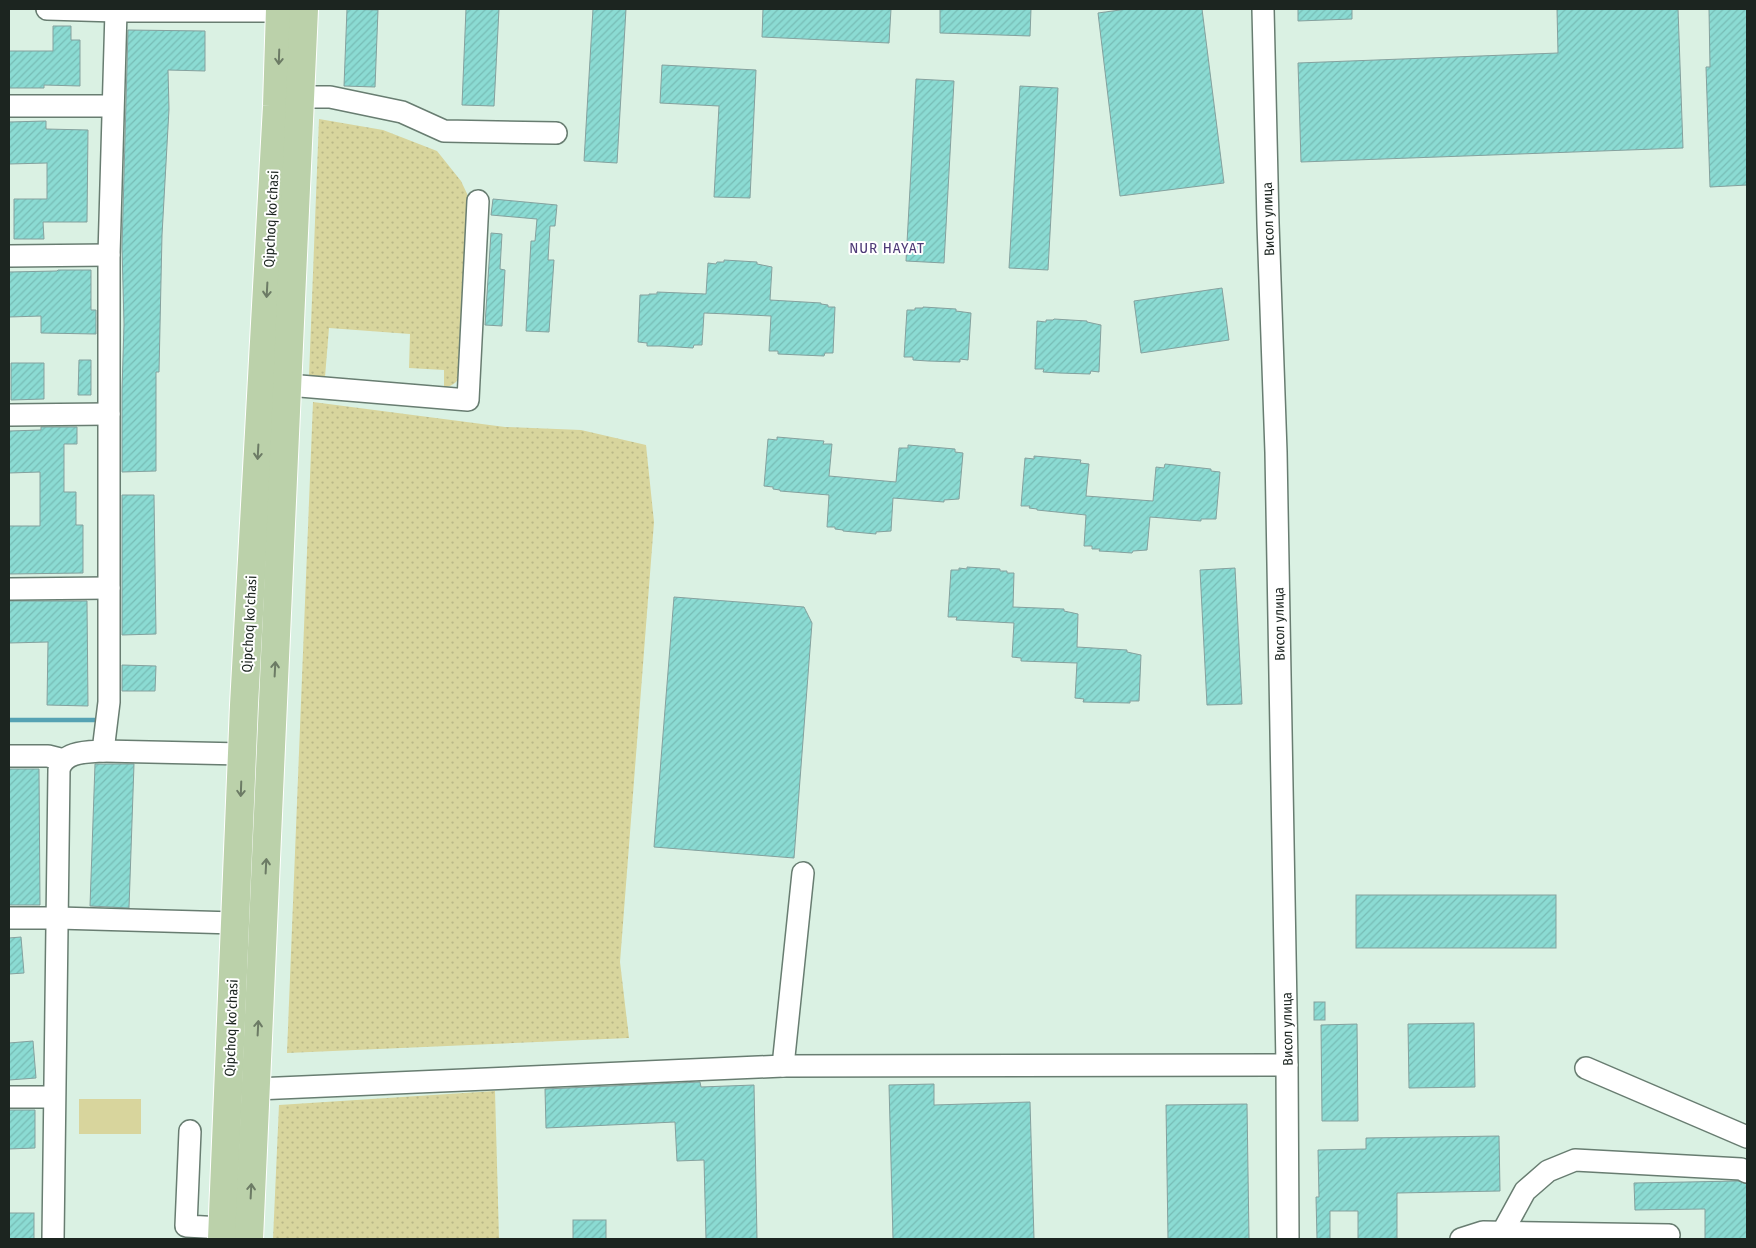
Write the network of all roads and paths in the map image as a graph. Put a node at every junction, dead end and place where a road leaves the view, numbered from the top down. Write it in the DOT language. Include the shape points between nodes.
graph roads {
  1 [pos="46,9"];
  2 [pos="288,9"];
  3 [pos="1263,9"];
  4 [pos="116,11"];
  5 [pos="292,103"];
  6 [pos="9,106"];
  7 [pos="112,106"];
  8 [pos="556,133"];
  9 [pos="478,201"];
  10 [pos="109,255"];
  11 [pos="9,256"];
  12 [pos="288,385"];
  13 [pos="109,414"];
  14 [pos="9,415"];
  15 [pos="110,588"];
  16 [pos="9,589"];
  17 [pos="244,705"];
  18 [pos="273,705"];
  19 [pos="103,751"];
  20 [pos="242,754"];
  21 [pos="9,756"];
  22 [pos="64,760"];
  23 [pos="803,873"];
  24 [pos="9,918"];
  25 [pos="58,918"];
  26 [pos="235,923"];
  27 [pos="1288,1065"];
  28 [pos="783,1066"];
  29 [pos="1586,1068"];
  30 [pos="256,1089"];
  31 [pos="9,1097"];
  32 [pos="54,1097"];
  33 [pos="190,1131"];
  34 [pos="1747,1137"];
  35 [pos="1747,1172"];
  36 [pos="222,1234"];
  37 [pos="1489,1235"];
  38 [pos="1669,1235"];
  39 [pos="53,1239"];
  40 [pos="249,1239"];
  41 [pos="1288,1239"];
  42 [pos="1461,1239"];
  1 -- 4 [label="street"];
  2 -- 4 [label="street"];
  2 -- 5 [label="main road, Qipchoq ko'chasi"];
  3 -- 27 [label="street, Висол улица" via="1276,452"];
  4 -- 7 [label="street"];
  5 -- 8 [label="street" via="330,97 402,112 444,130"];
  5 -- 12 [label="main road, Qipchoq ko'chasi"];
  5 -- 17 [label="main road, Qipchoq ko'chasi, one-way"];
  6 -- 7 [label="street"];
  7 -- 10 [label="street"];
  9 -- 12 [label="street" via="468,400"];
  10 -- 11 [label="street"];
  10 -- 13 [label="street"];
  18 -- 12 [label="main road, Qipchoq ko'chasi, one-way"];
  13 -- 14 [label="street"];
  13 -- 15 [label="street"];
  15 -- 16 [label="street"];
  15 -- 19 [label="street" via="107,720"];
  17 -- 18 [label="main road" via="250,713 258,716"];
  17 -- 20 [label="main road, Qipchoq ko'chasi"];
  30 -- 18 [label="main road, Qipchoq ko'chasi, one-way"];
  19 -- 20 [label="street"];
  19 -- 22 [label="street" via="74,754"];
  20 -- 26 [label="main road, Qipchoq ko'chasi, one-way"];
  21 -- 22 [label="street" via="48,756"];
  22 -- 25 [label="street" via="59,770"];
  23 -- 28 [label="street"];
  24 -- 25 [label="street"];
  25 -- 26 [label="street"];
  25 -- 32 [label="street"];
  26 -- 36 [label="main road, Qipchoq ko'chasi"];
  27 -- 28 [label="street"];
  27 -- 41 [label="street, Висол улица"];
  28 -- 30 [label="street"];
  29 -- 34 [label="street"];
  40 -- 30 [label="main road, Qipchoq ko'chasi, one-way"];
  31 -- 32 [label="street"];
  32 -- 39 [label="street"];
  33 -- 36 [label="street" via="186,1226"];
  35 -- 37 [label="street" via="1741,1169 1575,1160 1548,1170 1524,1190"];
  37 -- 38 [label="street"];
  37 -- 42 [label="street"];
}
